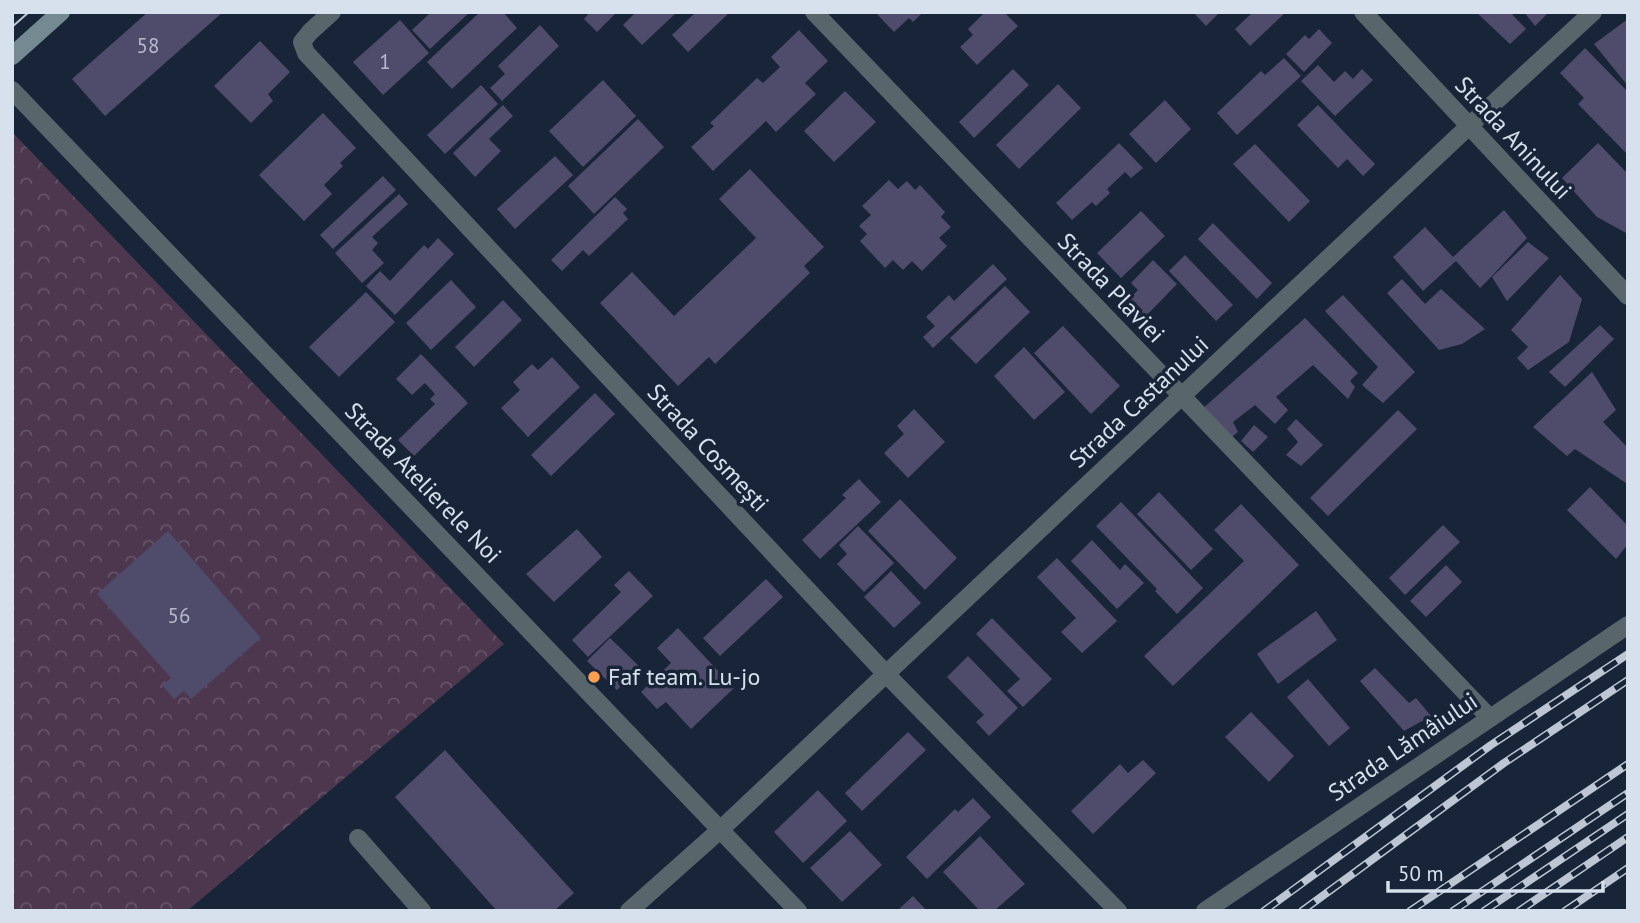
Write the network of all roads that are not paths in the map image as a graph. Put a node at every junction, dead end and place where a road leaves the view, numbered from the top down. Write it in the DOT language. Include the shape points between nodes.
graph roads {
  1 [pos="61,12"];
  2 [pos="332,12"];
  3 [pos="814,12"];
  4 [pos="1363,12"];
  5 [pos="1593,12"];
  6 [pos="12,56"];
  7 [pos="12,90"];
  8 [pos="1469,126"];
  9 [pos="1628,296"];
  10 [pos="1181,396"];
  11 [pos="1628,625"];
  12 [pos="886,674"];
  13 [pos="1490,718"];
  14 [pos="720,830"];
  15 [pos="358,838"];
  16 [pos="422,911"];
  17 [pos="629,911"];
  18 [pos="798,911"];
  19 [pos="1118,911"];
  20 [pos="1205,911"];
  1 -- 6 [label="main road"];
  2 -- 12 [label="street, Strada Cosmești" via="302,42 306,53"];
  3 -- 10 [label="street, Strada Plaviei"];
  4 -- 8 [label="street, Strada Aninului"];
  5 -- 8 [label="street, Strada Castanului"];
  7 -- 14 [label="street, Strada Atelierele Noi"];
  8 -- 9 [label="street, Strada Aninului"];
  8 -- 10 [label="street, Strada Castanului"];
  10 -- 12 [label="street, Strada Castanului"];
  10 -- 13 [label="street, Strada Plaviei"];
  11 -- 13 [label="street, Strada Lămâiului"];
  12 -- 14 [label="street, Strada Castanului"];
  12 -- 19 [label="street, Strada Cosmești"];
  13 -- 20 [label="street, Strada Lămâiului"];
  14 -- 17 [label="street, Strada Castanului"];
  14 -- 18 [label="street, Strada Atelierele Noi"];
  15 -- 16 [label="street"];
}
